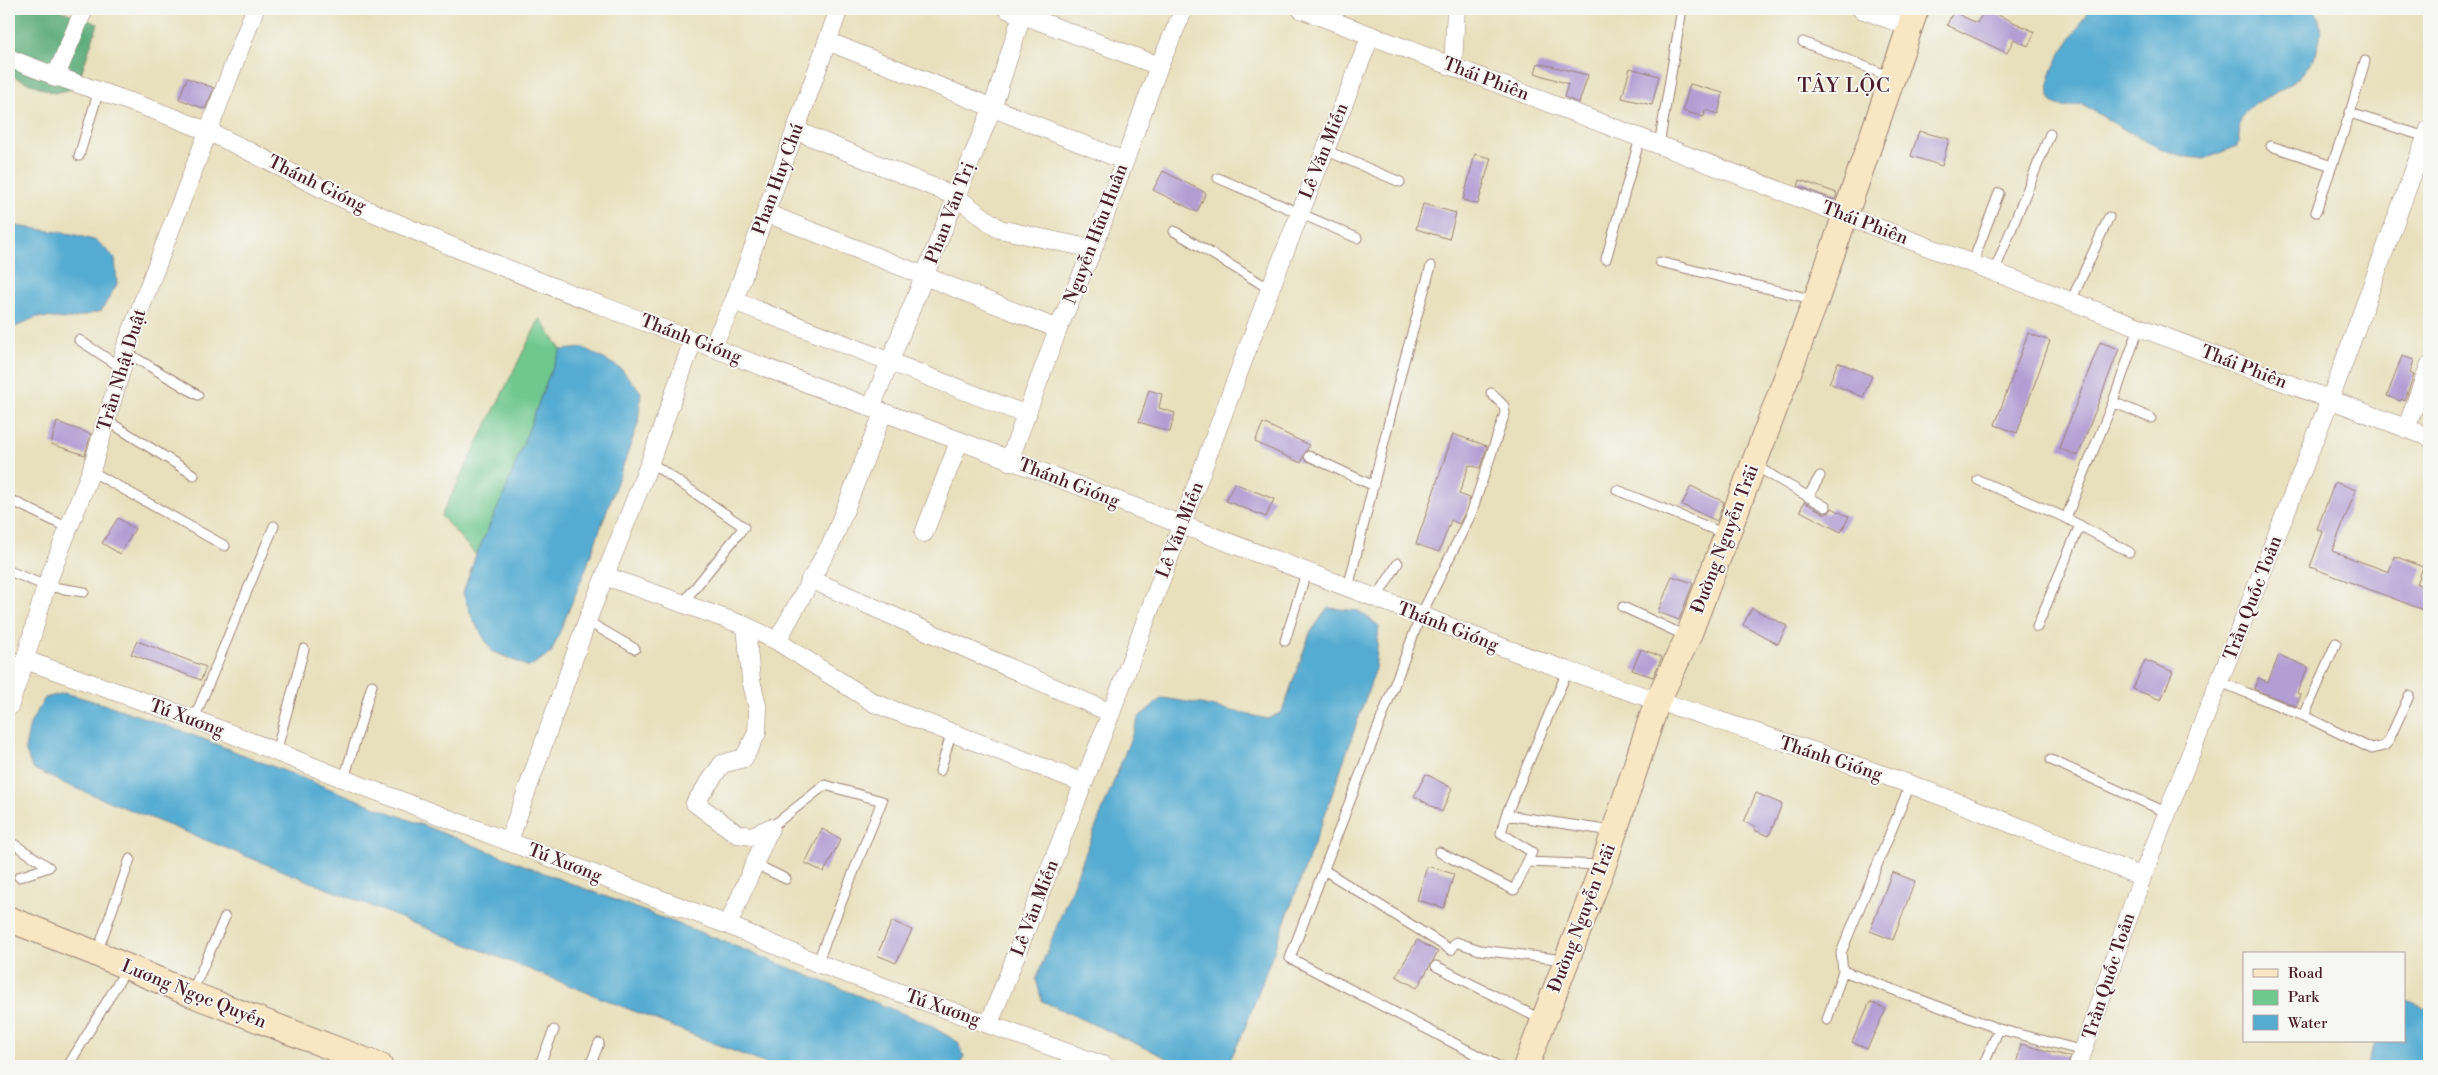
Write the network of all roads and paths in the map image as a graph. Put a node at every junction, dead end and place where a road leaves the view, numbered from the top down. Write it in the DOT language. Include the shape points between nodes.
graph roads {
  1 [pos="84,9"];
  2 [pos="254,9"];
  3 [pos="839,9"];
  4 [pos="1184,9"];
  5 [pos="1301,9"];
  6 [pos="1456,9"];
  7 [pos="1682,9"];
  8 [pos="1861,9"];
  9 [pos="1015,12"];
  10 [pos="1913,18"];
  11 [pos="1371,35"];
  12 [pos="827,41"];
  13 [pos="1803,42"];
  14 [pos="9,58"];
  15 [pos="2365,62"];
  16 [pos="1160,66"];
  17 [pos="1453,66"];
  18 [pos="55,78"];
  19 [pos="1893,78"];
  20 [pos="99,90"];
  21 [pos="993,106"];
  22 [pos="2350,114"];
  23 [pos="797,131"];
  24 [pos="209,132"];
  25 [pos="2050,134"];
  26 [pos="2428,136"];
  27 [pos="1640,138"];
  28 [pos="1659,145"];
  29 [pos="2271,146"];
  30 [pos="1325,150"];
  31 [pos="79,156"];
  32 [pos="1125,161"];
  33 [pos="2332,166"];
  34 [pos="1218,178"];
  35 [pos="1400,182"];
  36 [pos="1999,193"];
  37 [pos="955,196"];
  38 [pos="2316,212"];
  39 [pos="766,213"];
  40 [pos="1299,214"];
  41 [pos="1846,216"];
  42 [pos="2110,217"];
  43 [pos="1174,231"];
  44 [pos="1357,238"];
  45 [pos="1093,249"];
  46 [pos="1606,259"];
  47 [pos="1660,262"];
  48 [pos="1972,264"];
  49 [pos="1431,266"];
  50 [pos="1994,272"];
  51 [pos="925,277"];
  52 [pos="1270,289"];
  53 [pos="1816,300"];
  54 [pos="734,301"];
  55 [pos="2071,301"];
  56 [pos="2139,327"];
  57 [pos="1058,329"];
  58 [pos="79,340"];
  59 [pos="692,340"];
  60 [pos="712,347"];
  61 [pos="123,359"];
  62 [pos="890,364"];
  63 [pos="2429,366"];
  64 [pos="1491,394"];
  65 [pos="198,395"];
  66 [pos="2330,400"];
  67 [pos="2113,402"];
  68 [pos="877,411"];
  69 [pos="1027,415"];
  70 [pos="2151,418"];
  71 [pos="106,420"];
  72 [pos="2406,429"];
  73 [pos="2429,437"];
  74 [pos="959,442"];
  75 [pos="1309,456"];
  76 [pos="1009,461"];
  77 [pos="650,462"];
  78 [pos="1754,465"];
  79 [pos="91,471"];
  80 [pos="194,475"];
  81 [pos="1820,476"];
  82 [pos="1978,480"];
  83 [pos="1374,486"];
  84 [pos="1617,490"];
  85 [pos="1808,497"];
  86 [pos="9,499"];
  87 [pos="1826,507"];
  88 [pos="2066,518"];
  89 [pos="2080,525"];
  90 [pos="274,526"];
  91 [pos="1181,526"];
  92 [pos="68,528"];
  93 [pos="924,533"];
  94 [pos="1728,535"];
  95 [pos="225,546"];
  96 [pos="2129,552"];
  97 [pos="1398,564"];
  98 [pos="9,571"];
  99 [pos="1306,573"];
  100 [pos="605,576"];
  101 [pos="810,579"];
  102 [pos="46,586"];
  103 [pos="1348,588"];
  104 [pos="84,592"];
  105 [pos="1376,600"];
  106 [pos="682,604"];
  107 [pos="1623,607"];
  108 [pos="1421,615"];
  109 [pos="587,621"];
  110 [pos="746,626"];
  111 [pos="2037,626"];
  112 [pos="1688,637"];
  113 [pos="777,641"];
  114 [pos="1284,641"];
  115 [pos="2336,643"];
  116 [pos="304,648"];
  117 [pos="635,648"];
  118 [pos="25,660"];
  119 [pos="1567,672"];
  120 [pos="2220,682"];
  121 [pos="372,684"];
  122 [pos="2409,696"];
  123 [pos="1657,702"];
  124 [pos="9,707"];
  125 [pos="1111,713"];
  126 [pos="2304,716"];
  127 [pos="194,719"];
  128 [pos="952,731"];
  129 [pos="276,752"];
  130 [pos="2051,760"];
  131 [pos="940,771"];
  132 [pos="344,779"];
  133 [pos="1084,782"];
  134 [pos="1910,784"];
  135 [pos="2168,813"];
  136 [pos="1506,815"];
  137 [pos="770,828"];
  138 [pos="1615,831"];
  139 [pos="9,841"];
  140 [pos="509,841"];
  141 [pos="1439,852"];
  142 [pos="130,859"];
  143 [pos="1527,862"];
  144 [pos="753,863"];
  145 [pos="1603,866"];
  146 [pos="1324,870"];
  147 [pos="19,877"];
  148 [pos="2142,877"];
  149 [pos="786,878"];
  150 [pos="225,916"];
  151 [pos="9,919"];
  152 [pos="728,924"];
  153 [pos="97,954"];
  154 [pos="1565,960"];
  155 [pos="817,963"];
  156 [pos="1436,966"];
  157 [pos="128,968"];
  158 [pos="1843,971"];
  159 [pos="190,994"];
  160 [pos="1542,1020"];
  161 [pos="1827,1020"];
  162 [pos="989,1024"];
  163 [pos="1999,1029"];
  164 [pos="554,1030"];
  165 [pos="599,1043"];
  166 [pos="2081,1059"];
  167 [pos="68,1066"];
  168 [pos="380,1066"];
  169 [pos="539,1066"];
  170 [pos="590,1066"];
  171 [pos="1105,1066"];
  172 [pos="1498,1066"];
  173 [pos="1526,1066"];
  174 [pos="1983,1066"];
  1 -- 18 [label="street"];
  2 -- 24 [label="street, Trần Nhật Duật"];
  3 -- 12 [label="street, Phan Huy Chú"];
  4 -- 16 [label="street, Nguyễn Hữu Huân"];
  5 -- 11 [label="street, Thái Phiên"];
  6 -- 17 [label="street"];
  7 -- 28 [label="lane"];
  8 -- 10 [label="street"];
  9 -- 16 [label="street"];
  9 -- 21 [label="street, Phan Văn Trị"];
  10 -- 19 [label="main road, Đường Nguyễn Trãi"];
  11 -- 17 [label="street, Thái Phiên"];
  11 -- 30 [label="street, Lê Văn Miến"];
  12 -- 21 [label="street"];
  12 -- 23 [label="street, Phan Huy Chú"];
  13 -- 19 [label="lane"];
  14 -- 18 [label="street, Thánh Gióng"];
  15 -- 22 [label="lane"];
  16 -- 32 [label="street, Nguyễn Hữu Huân"];
  17 -- 27 [label="street, Thái Phiên"];
  18 -- 20 [label="street, Thánh Gióng"];
  19 -- 41 [label="main road, Đường Nguyễn Trãi"];
  20 -- 24 [label="street, Thánh Gióng"];
  20 -- 31 [label="lane"];
  21 -- 32 [label="street"];
  21 -- 37 [label="street, Phan Văn Trị"];
  22 -- 26 [label="lane"];
  22 -- 33 [label="lane"];
  23 -- 37 [label="street"];
  23 -- 39 [label="street, Phan Huy Chú"];
  24 -- 59 [label="street, Thánh Gióng" via="329,192 491,263"];
  24 -- 61 [label="street, Trần Nhật Duật"];
  25 -- 50 [label="lane"];
  26 -- 66 [label="street, Trần Quốc Toản"];
  27 -- 28 [label="street, Thái Phiên"];
  27 -- 46 [label="lane"];
  28 -- 41 [label="street, Thái Phiên"];
  29 -- 33 [label="lane"];
  30 -- 35 [label="lane"];
  30 -- 40 [label="street, Lê Văn Miến"];
  32 -- 45 [label="street, Nguyễn Hữu Huân"];
  33 -- 38 [label="lane"];
  34 -- 40 [label="lane"];
  36 -- 48 [label="lane"];
  37 -- 45 [label="street" via="998,229"];
  37 -- 51 [label="street, Phan Văn Trị"];
  39 -- 51 [label="street"];
  39 -- 54 [label="street, Phan Huy Chú"];
  40 -- 44 [label="lane"];
  40 -- 52 [label="street, Lê Văn Miến"];
  41 -- 48 [label="street, Thái Phiên"];
  41 -- 53 [label="main road, Đường Nguyễn Trãi"];
  42 -- 55 [label="lane"];
  43 -- 52 [label="lane"];
  45 -- 57 [label="street, Nguyễn Hữu Huân"];
  47 -- 53 [label="lane"];
  48 -- 50 [label="street, Thái Phiên"];
  49 -- 83 [label="lane"];
  50 -- 55 [label="street, Thái Phiên"];
  51 -- 57 [label="street"];
  51 -- 62 [label="street, Phan Văn Trị"];
  52 -- 91 [label="street, Lê Văn Miến"];
  53 -- 78 [label="main road, Đường Nguyễn Trãi"];
  54 -- 60 [label="street, Phan Huy Chú"];
  54 -- 62 [label="street"];
  55 -- 56 [label="street, Thái Phiên"];
  56 -- 66 [label="street, Thái Phiên"];
  56 -- 67 [label="lane"];
  57 -- 69 [label="street, Nguyễn Hữu Huân"];
  58 -- 61 [label="lane"];
  59 -- 60 [label="street, Thánh Gióng"];
  59 -- 77 [label="street"];
  60 -- 68 [label="street, Thánh Gióng"];
  61 -- 65 [label="lane"];
  61 -- 71 [label="street, Trần Nhật Duật"];
  62 -- 68 [label="street, Phan Văn Trị"];
  62 -- 69 [label="street"];
  63 -- 72 [label="street"];
  64 -- 108 [label="lane" via="1504,406 1505,413 1471,514"];
  66 -- 72 [label="street, Thái Phiên"];
  66 -- 120 [label="street, Trần Quốc Toản"];
  67 -- 70 [label="lane"];
  67 -- 88 [label="lane"];
  68 -- 74 [label="street, Thánh Gióng"];
  68 -- 101 [label="street, Phan Văn Trị" via="833,540"];
  69 -- 76 [label="street, Nguyễn Hữu Huân"];
  71 -- 79 [label="street, Trần Nhật Duật"];
  71 -- 80 [label="lane"];
  72 -- 73 [label="street, Thái Phiên"];
  74 -- 76 [label="street, Thánh Gióng"];
  74 -- 93 [label="street"];
  75 -- 83 [label="lane"];
  76 -- 91 [label="street, Thánh Gióng"];
  77 -- 100 [label="street"];
  77 -- 106 [label="lane" via="744,527"];
  78 -- 85 [label="lane"];
  78 -- 94 [label="main road, Đường Nguyễn Trãi"];
  79 -- 92 [label="street, Trần Nhật Duật"];
  79 -- 95 [label="lane"];
  81 -- 85 [label="lane"];
  82 -- 88 [label="lane"];
  83 -- 103 [label="lane"];
  84 -- 94 [label="lane"];
  85 -- 87 [label="lane"];
  86 -- 92 [label="lane"];
  88 -- 89 [label="lane"];
  89 -- 96 [label="lane"];
  89 -- 111 [label="lane"];
  90 -- 127 [label="lane"];
  91 -- 99 [label="street, Thánh Gióng"];
  91 -- 125 [label="street, Lê Văn Miến"];
  92 -- 102 [label="street, Trần Nhật Duật"];
  94 -- 112 [label="main road, Đường Nguyễn Trãi"];
  97 -- 105 [label="lane"];
  98 -- 102 [label="lane"];
  99 -- 103 [label="street, Thánh Gióng"];
  99 -- 114 [label="lane"];
  100 -- 106 [label="street"];
  100 -- 109 [label="street"];
  101 -- 113 [label="street, Phan Văn Trị"];
  101 -- 125 [label="street"];
  102 -- 104 [label="lane"];
  102 -- 118 [label="street, Trần Nhật Duật"];
  103 -- 105 [label="street, Thánh Gióng"];
  105 -- 108 [label="street, Thánh Gióng"];
  106 -- 110 [label="street"];
  107 -- 112 [label="lane"];
  108 -- 119 [label="street, Thánh Gióng"];
  108 -- 146 [label="lane"];
  109 -- 117 [label="lane"];
  109 -- 140 [label="street"];
  110 -- 113 [label="street"];
  110 -- 137 [label="street" via="758,709 757,734 744,758 722,764 695,803 737,834 752,836"];
  112 -- 123 [label="main road, Đường Nguyễn Trãi"];
  113 -- 128 [label="street" via="874,703"];
  115 -- 126 [label="lane"];
  116 -- 129 [label="lane"];
  118 -- 124 [label="street, Trần Nhật Duật"];
  118 -- 127 [label="street, Tú Xương"];
  119 -- 123 [label="street, Thánh Gióng"];
  119 -- 136 [label="lane"];
  120 -- 126 [label="lane"];
  120 -- 135 [label="street, Trần Quốc Toản"];
  121 -- 132 [label="lane"];
  122 -- 126 [label="lane" via="2388,742 2378,749"];
  123 -- 134 [label="street, Thánh Gióng"];
  123 -- 138 [label="main road, Đường Nguyễn Trãi"];
  125 -- 133 [label="street, Lê Văn Miến"];
  127 -- 129 [label="street, Tú Xương"];
  128 -- 131 [label="lane"];
  128 -- 133 [label="street"];
  129 -- 132 [label="street, Tú Xương"];
  130 -- 135 [label="lane"];
  132 -- 140 [label="street, Tú Xương"];
  133 -- 162 [label="street, Lê Văn Miến"];
  134 -- 148 [label="street, Thánh Gióng"];
  134 -- 158 [label="lane" via="1840,953"];
  135 -- 148 [label="street, Trần Quốc Toản"];
  136 -- 138 [label="lane"];
  136 -- 143 [label="lane" via="1501,833 1532,852"];
  137 -- 144 [label="street"];
  137 -- 155 [label="lane" via="825,785 882,801"];
  138 -- 145 [label="main road, Đường Nguyễn Trãi"];
  139 -- 147 [label="lane" via="50,867"];
  140 -- 152 [label="street, Tú Xương"];
  141 -- 143 [label="lane" via="1514,890"];
  142 -- 153 [label="lane"];
  143 -- 145 [label="lane"];
  144 -- 149 [label="lane"];
  144 -- 152 [label="street"];
  145 -- 154 [label="main road, Đường Nguyễn Trãi"];
  146 -- 154 [label="lane" via="1451,950 1456,942 1480,950"];
  146 -- 172 [label="lane" via="1290,958"];
  148 -- 166 [label="street, Trần Quốc Toản"];
  150 -- 159 [label="lane"];
  151 -- 153 [label="main road, Lương Ngọc Quyến"];
  152 -- 155 [label="street, Tú Xương"];
  153 -- 157 [label="main road, Lương Ngọc Quyến"];
  154 -- 160 [label="main road, Đường Nguyễn Trãi"];
  155 -- 162 [label="street, Tú Xương"];
  156 -- 160 [label="lane"];
  157 -- 159 [label="main road, Lương Ngọc Quyến"];
  157 -- 167 [label="lane"];
  158 -- 161 [label="lane"];
  158 -- 163 [label="lane"];
  159 -- 168 [label="main road, Lương Ngọc Quyến"];
  160 -- 173 [label="main road, Đường Nguyễn Trãi"];
  162 -- 171 [label="street, Tú Xương"];
  163 -- 166 [label="lane"];
  163 -- 174 [label="lane"];
  164 -- 169 [label="lane"];
  165 -- 170 [label="lane"];
}
